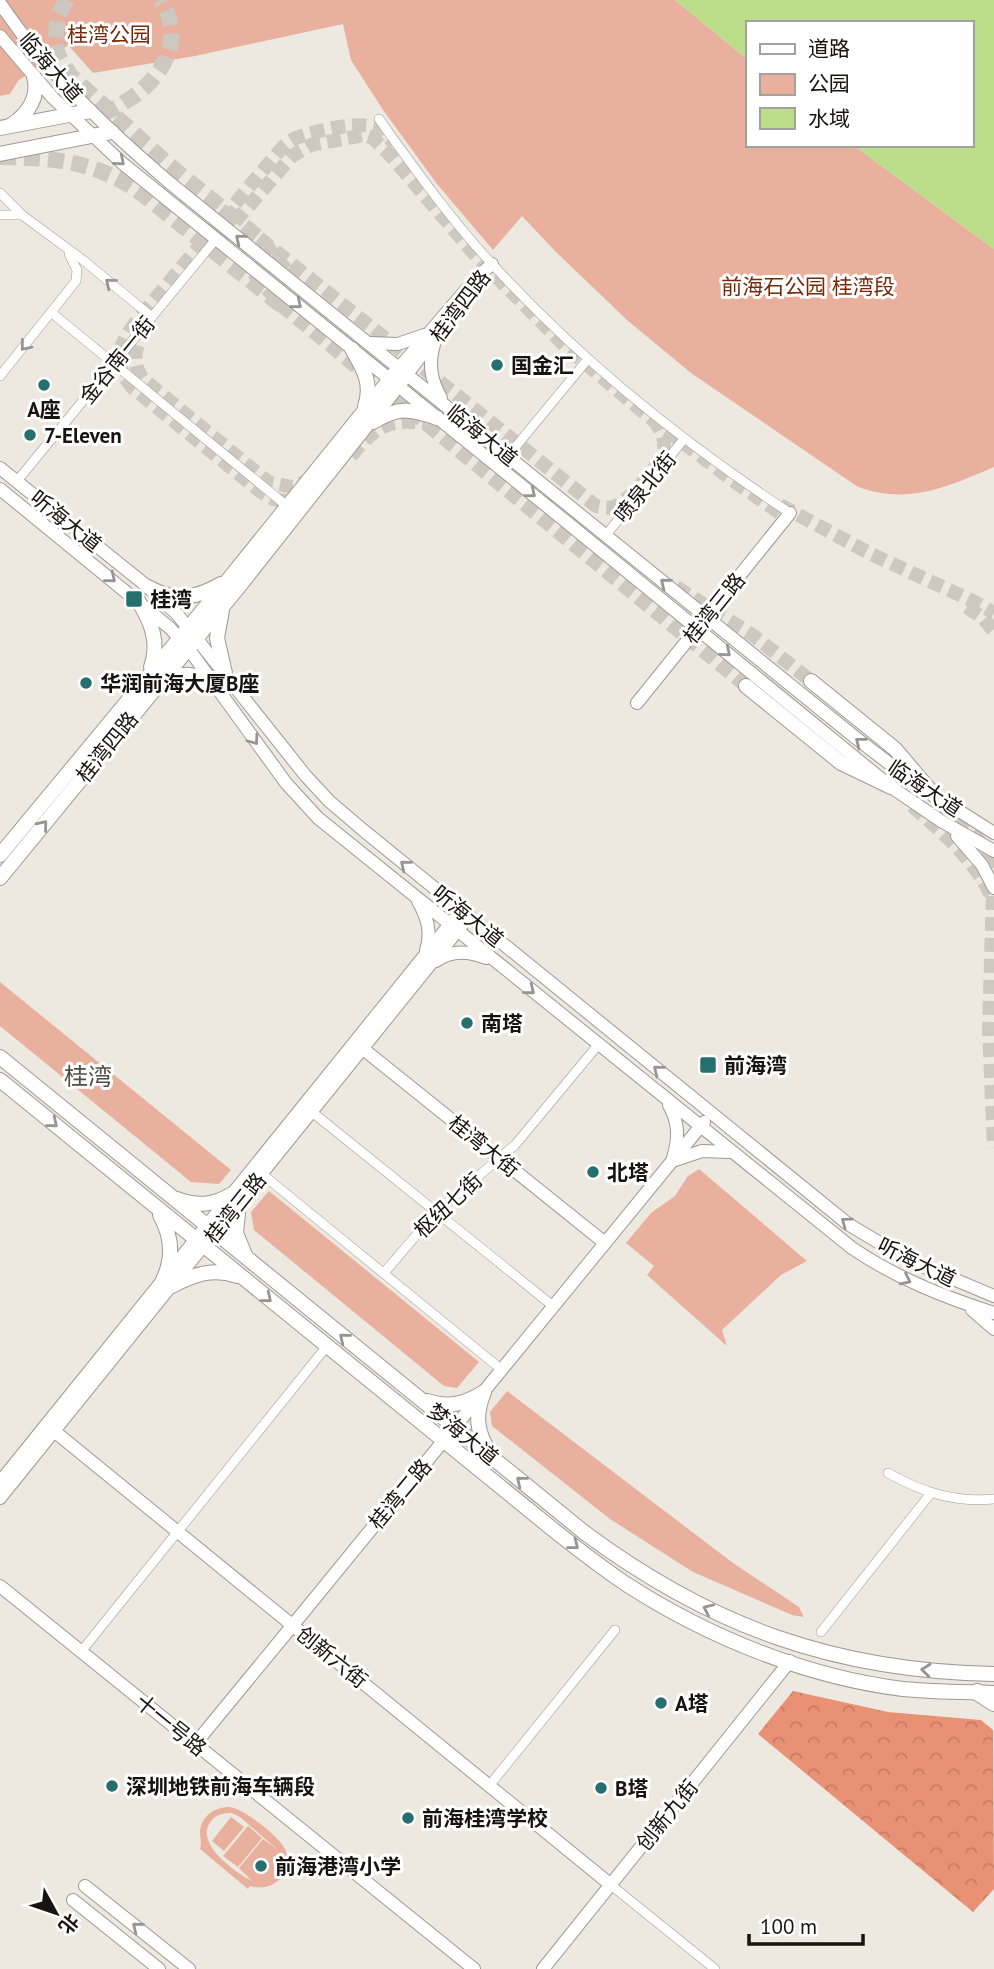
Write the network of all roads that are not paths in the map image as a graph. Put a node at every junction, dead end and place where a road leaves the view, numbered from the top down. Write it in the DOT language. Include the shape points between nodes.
graph roads {
  1 [pos="0,3"];
  2 [pos="0,36"];
  3 [pos="34,77"];
  4 [pos="90,111"];
  5 [pos="70,115"];
  6 [pos="379,119"];
  7 [pos="4,127"];
  8 [pos="112,132"];
  9 [pos="92,136"];
  10 [pos="0,154"];
  11 [pos="0,193"];
  12 [pos="0,215"];
  13 [pos="22,215"];
  14 [pos="216,239"];
  15 [pos="66,250"];
  16 [pos="492,264"];
  17 [pos="52,313"];
  18 [pos="152,317"];
  19 [pos="433,335"];
  20 [pos="368,342"];
  21 [pos="352,349"];
  22 [pos="588,359"];
  23 [pos="114,364"];
  24 [pos="0,376"];
  25 [pos="399,377"];
  26 [pos="441,411"];
  27 [pos="362,422"];
  28 [pos="684,439"];
  29 [pos="508,456"];
  30 [pos="0,468"];
  31 [pos="17,481"];
  32 [pos="2,496"];
  33 [pos="287,506"];
  34 [pos="790,513"];
  35 [pos="606,535"];
  36 [pos="228,580"];
  37 [pos="149,587"];
  38 [pos="137,599"];
  39 [pos="224,605"];
  40 [pos="707,617"];
  41 [pos="697,628"];
  42 [pos="188,638"];
  43 [pos="225,673"];
  44 [pos="154,680"];
  45 [pos="811,681"];
  46 [pos="214,685"];
  47 [pos="746,686"];
  48 [pos="637,703"];
  49 [pos="891,787"];
  50 [pos="935,796"];
  51 [pos="941,821"];
  52 [pos="994,832"];
  53 [pos="994,851"];
  54 [pos="0,855"];
  55 [pos="0,878"];
  56 [pos="994,888"];
  57 [pos="415,894"];
  58 [pos="465,914"];
  59 [pos="454,927"];
  60 [pos="493,960"];
  61 [pos="425,964"];
  62 [pos="598,1045"];
  63 [pos="362,1048"];
  64 [pos="0,1057"];
  65 [pos="0,1080"];
  66 [pos="662,1096"];
  67 [pos="312,1112"];
  68 [pos="711,1113"];
  69 [pos="700,1126"];
  70 [pos="733,1153"];
  71 [pos="500,1159"];
  72 [pos="672,1161"];
  73 [pos="262,1174"];
  74 [pos="167,1194"];
  75 [pos="236,1198"];
  76 [pos="155,1207"];
  77 [pos="436,1212"];
  78 [pos="211,1229"];
  79 [pos="199,1243"];
  80 [pos="605,1243"];
  81 [pos="253,1264"];
  82 [pos="384,1273"];
  83 [pos="242,1278"];
  84 [pos="994,1281"];
  85 [pos="167,1283"];
  86 [pos="972,1288"];
  87 [pos="994,1296"];
  88 [pos="960,1302"];
  89 [pos="553,1306"];
  90 [pos="994,1313"];
  91 [pos="994,1328"];
  92 [pos="327,1346"];
  93 [pos="502,1370"];
  94 [pos="484,1392"];
  95 [pos="416,1396"];
  96 [pos="455,1427"];
  97 [pos="54,1431"];
  98 [pos="444,1441"];
  99 [pos="23,1461"];
  100 [pos="496,1461"];
  101 [pos="888,1473"];
  102 [pos="0,1482"];
  103 [pos="931,1493"];
  104 [pos="0,1498"];
  105 [pos="994,1499"];
  106 [pos="178,1532"];
  107 [pos="0,1580"];
  108 [pos="0,1586"];
  109 [pos="290,1628"];
  110 [pos="615,1630"];
  111 [pos="821,1632"];
  112 [pos="84,1647"];
  113 [pos="790,1661"];
  114 [pos="994,1667"];
  115 [pos="979,1674"];
  116 [pos="994,1674"];
  117 [pos="977,1692"];
  118 [pos="994,1693"];
  119 [pos="994,1703"];
  120 [pos="195,1744"];
  121 [pos="489,1786"];
  122 [pos="611,1885"];
  123 [pos="85,1886"];
  124 [pos="74,1900"];
  125 [pos="439,1934"];
  126 [pos="159,1969"];
  127 [pos="189,1969"];
  128 [pos="474,1969"];
  129 [pos="543,1969"];
  130 [pos="715,1969"];
  1 -- 4 [label="main road, 临海大道"];
  2 -- 3 [label="main road, 临海大道"];
  3 -- 5 [label="main road, 临海大道"];
  3 -- 7 [label="main road" via="36,92 31,106"];
  4 -- 5 [label="main road"];
  4 -- 8 [label="main road, 临海大道"];
  5 -- 7 [label="main road"];
  5 -- 9 [label="main road, 临海大道"];
  6 -- 16 [label="street"];
  8 -- 9 [label="main road"];
  20 -- 8 [label="main road, 临海大道, one-way"];
  9 -- 10 [label="main road"];
  9 -- 14 [label="main road, 临海大道, one-way"];
  11 -- 13 [label="street"];
  12 -- 13 [label="street"];
  13 -- 15 [label="street"];
  14 -- 18 [label="street, 金谷南一街"];
  14 -- 21 [label="main road, 临海大道, one-way"];
  15 -- 17 [label="street" via="78,274"];
  18 -- 15 [label="street, one-way"];
  16 -- 19 [label="main road, 桂湾四路"];
  16 -- 22 [label="street"];
  17 -- 23 [label="street"];
  17 -- 24 [label="street, one-way"];
  18 -- 23 [label="street, 金谷南一街"];
  19 -- 20 [label="main road" via="400,344"];
  19 -- 25 [label="main road, 桂湾四路"];
  19 -- 26 [label="main road" via="431,370"];
  20 -- 25 [label="main road, 临海大道"];
  21 -- 25 [label="main road, 临海大道"];
  21 -- 27 [label="main road" via="365,370 369,388"];
  22 -- 28 [label="street"];
  22 -- 29 [label="street"];
  23 -- 31 [label="street, 金谷南一街"];
  23 -- 33 [label="street"];
  25 -- 26 [label="main road, 临海大道"];
  25 -- 27 [label="main road, 桂湾四路"];
  26 -- 27 [label="main road" via="398,410"];
  26 -- 29 [label="main road, 临海大道"];
  26 -- 41 [label="main road, 临海大道, one-way"];
  27 -- 33 [label="main road, 桂湾四路"];
  27 -- 39 [label="main road, 桂湾四路"];
  28 -- 34 [label="street"];
  28 -- 35 [label="street, 喷泉北街"];
  29 -- 35 [label="main road, 临海大道"];
  30 -- 31 [label="main road, 听海大道"];
  31 -- 37 [label="main road, 听海大道"];
  32 -- 38 [label="main road, 听海大道, one-way"];
  33 -- 36 [label="main road, 桂湾四路"];
  34 -- 40 [label="main road, 桂湾三路"];
  40 -- 35 [label="main road, 临海大道, one-way"];
  36 -- 37 [label="main road" via="202,594 180,598"];
  36 -- 42 [label="main road, 桂湾四路"];
  37 -- 42 [label="main road, 听海大道"];
  38 -- 42 [label="main road, 听海大道"];
  38 -- 44 [label="main road" via="155,640"];
  39 -- 42 [label="main road, 桂湾四路"];
  39 -- 43 [label="main road" via="217,638"];
  40 -- 41 [label="main road, 桂湾三路"];
  50 -- 40 [label="main road, 临海大道, one-way"];
  41 -- 48 [label="main road, 桂湾三路"];
  41 -- 49 [label="main road, 临海大道, one-way"];
  42 -- 43 [label="main road, 听海大道"];
  42 -- 44 [label="main road, 桂湾四路"];
  42 -- 46 [label="main road, 听海大道"];
  58 -- 43 [label="main road, 听海大道, one-way" via="329,801 282,749"];
  44 -- 46 [label="main road" via="190,674"];
  44 -- 54 [label="main road, 桂湾四路"];
  55 -- 44 [label="main road, 桂湾四路, one-way"];
  45 -- 50 [label="main road" via="895,749"];
  46 -- 57 [label="main road, 听海大道, one-way" via="300,800 353,848"];
  47 -- 49 [label="main road" via="841,763"];
  49 -- 51 [label="main road, 临海大道"];
  50 -- 52 [label="main road, 临海大道"];
  51 -- 53 [label="main road, 临海大道"];
  51 -- 56 [label="main road" via="974,854"];
  57 -- 59 [label="main road, 听海大道"];
  57 -- 61 [label="main road" via="429,932"];
  58 -- 59 [label="main road, 桂湾三路"];
  68 -- 58 [label="main road, 听海大道, one-way"];
  59 -- 60 [label="main road, 听海大道"];
  59 -- 61 [label="main road, 桂湾三路"];
  60 -- 61 [label="main road" via="451,954"];
  60 -- 62 [label="main road, 听海大道, one-way"];
  61 -- 63 [label="main road, 桂湾三路"];
  61 -- 75 [label="main road, 桂湾三路"];
  62 -- 66 [label="main road, 听海大道"];
  62 -- 71 [label="street, 枢纽七街"];
  63 -- 67 [label="main road, 桂湾三路"];
  63 -- 71 [label="main road, 桂湾大街"];
  64 -- 74 [label="main road, 梦海大道"];
  65 -- 76 [label="main road, 梦海大道, one-way"];
  66 -- 69 [label="main road, 听海大道"];
  66 -- 72 [label="main road" via="676,1121"];
  67 -- 73 [label="main road, 桂湾三路"];
  67 -- 77 [label="street"];
  68 -- 69 [label="main road, 桂湾二路"];
  86 -- 68 [label="main road, 听海大道, one-way" via="863,1234"];
  69 -- 70 [label="main road, 听海大道"];
  69 -- 72 [label="main road, 桂湾二路"];
  70 -- 72 [label="main road" via="702,1151"];
  70 -- 88 [label="main road, 听海大道, one-way" via="866,1257"];
  71 -- 77 [label="street, 枢纽七街"];
  71 -- 80 [label="main road, 桂湾大街"];
  72 -- 80 [label="main road, 桂湾二路"];
  73 -- 75 [label="main road, 桂湾三路"];
  73 -- 82 [label="street"];
  74 -- 75 [label="main road" via="202,1205"];
  74 -- 78 [label="main road, 梦海大道"];
  75 -- 78 [label="main road, 桂湾三路"];
  75 -- 81 [label="main road" via="236,1233"];
  76 -- 79 [label="main road, 梦海大道"];
  76 -- 85 [label="main road" via="171,1242"];
  77 -- 82 [label="street, 枢纽七街"];
  77 -- 89 [label="street"];
  78 -- 79 [label="main road, 桂湾三路"];
  78 -- 81 [label="main road, 梦海大道"];
  79 -- 83 [label="main road, 梦海大道"];
  79 -- 85 [label="main road, 桂湾三路"];
  80 -- 89 [label="main road, 桂湾二路"];
  95 -- 81 [label="main road, 梦海大道, one-way"];
  82 -- 93 [label="street"];
  83 -- 85 [label="main road" via="207,1272"];
  83 -- 92 [label="main road, 梦海大道, one-way"];
  84 -- 86 [label="main road"];
  85 -- 97 [label="main road, 桂湾三路"];
  85 -- 99 [label="main road, 桂湾三路"];
  86 -- 87 [label="main road, 听海大道"];
  88 -- 90 [label="main road, 听海大道"];
  88 -- 91 [label="main road"];
  89 -- 93 [label="main road, 桂湾二路"];
  92 -- 98 [label="main road, 梦海大道"];
  92 -- 106 [label="street"];
  93 -- 94 [label="main road, 桂湾二路"];
  94 -- 95 [label="main road" via="450,1405"];
  94 -- 96 [label="main road, 桂湾二路"];
  94 -- 100 [label="main road" via="478,1425"];
  95 -- 96 [label="main road, 梦海大道"];
  96 -- 98 [label="main road, 桂湾二路"];
  96 -- 100 [label="main road, 梦海大道"];
  97 -- 99 [label="main road, 桂湾三路"];
  97 -- 106 [label="main road, 创新六街"];
  98 -- 109 [label="main road, 桂湾二路"];
  98 -- 113 [label="main road, 梦海大道, one-way" via="625,1583 720,1635"];
  99 -- 102 [label="main road, 桂湾三路"];
  99 -- 104 [label="main road, 桂湾三路"];
  115 -- 100 [label="main road, 梦海大道, one-way" via="847,1658 722,1616 667,1589 613,1554"];
  101 -- 103 [label="street"];
  103 -- 105 [label="street" via="957,1499"];
  103 -- 111 [label="street"];
  106 -- 109 [label="main road, 创新六街"];
  106 -- 112 [label="street"];
  107 -- 112 [label="street"];
  108 -- 120 [label="main road, 十一号路"];
  109 -- 120 [label="main road, 桂湾二路, bridge"];
  109 -- 121 [label="main road, 创新六街"];
  110 -- 121 [label="street"];
  112 -- 125 [label="street"];
  113 -- 117 [label="main road, 梦海大道" via="870,1683"];
  113 -- 122 [label="main road, 创新九街"];
  114 -- 115 [label="main road"];
  115 -- 116 [label="main road, 梦海大道"];
  117 -- 118 [label="main road, 梦海大道"];
  117 -- 119 [label="highway"];
  120 -- 128 [label="main road, 十一号路"];
  121 -- 122 [label="main road, 创新六街"];
  122 -- 129 [label="main road, 创新九街"];
  122 -- 130 [label="street"];
  123 -- 124 [label="street"];
  127 -- 123 [label="main road, one-way"];
  124 -- 126 [label="main road"];
}
